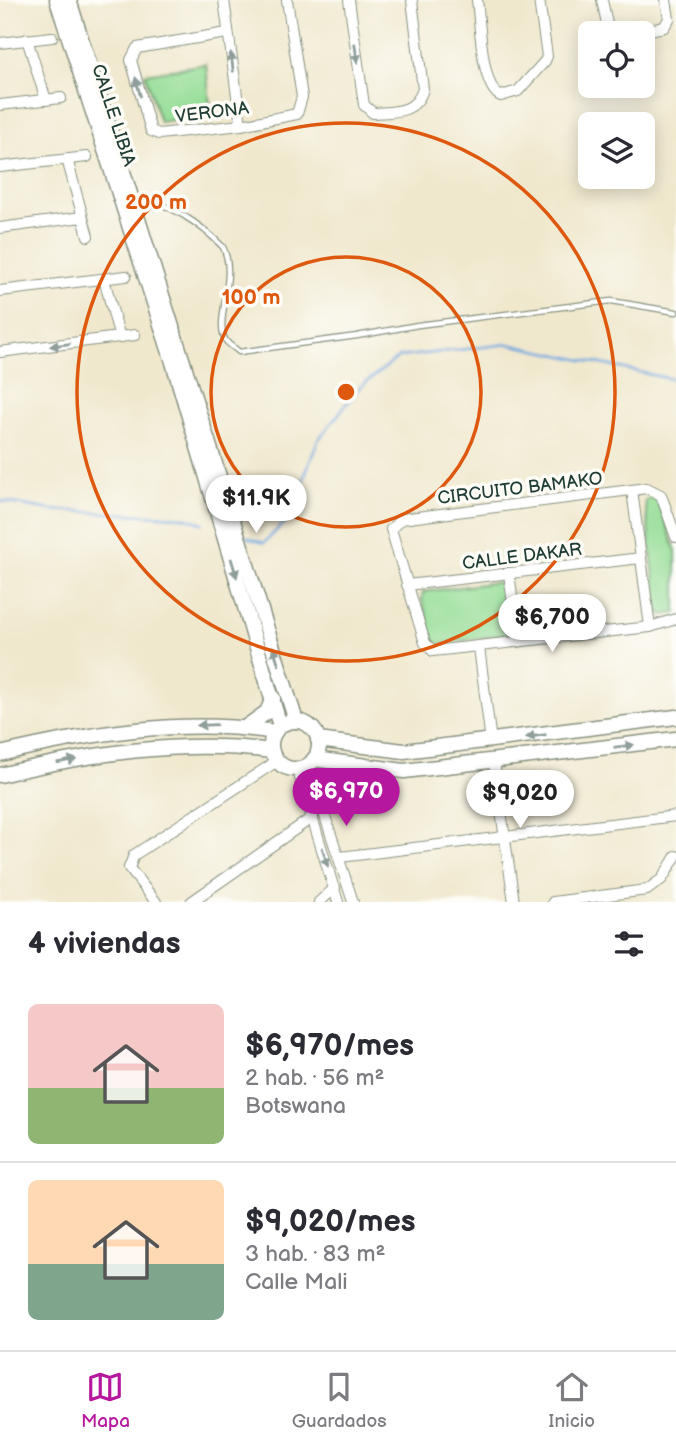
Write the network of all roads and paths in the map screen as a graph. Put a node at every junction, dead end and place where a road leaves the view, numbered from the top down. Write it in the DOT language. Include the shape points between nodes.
graph roads {
  1 [pos="57,0"];
  2 [pos="69,0"];
  3 [pos="224,0"];
  4 [pos="287,0"];
  5 [pos="349,0"];
  6 [pos="412,0"];
  7 [pos="477,0"];
  8 [pos="539,0"];
  9 [pos="602,0"];
  10 [pos="666,0"];
  11 [pos="606,21"];
  12 [pos="655,29"];
  13 [pos="227,33"];
  14 [pos="52,37"];
  15 [pos="27,40"];
  16 [pos="0,43"];
  17 [pos="61,98"];
  18 [pos="46,100"];
  19 [pos="0,105"];
  20 [pos="241,125"];
  21 [pos="86,157"];
  22 [pos="67,159"];
  23 [pos="0,167"];
  24 [pos="132,198"];
  25 [pos="82,217"];
  26 [pos="0,228"];
  27 [pos="88,236"];
  28 [pos="126,276"];
  29 [pos="103,279"];
  30 [pos="0,292"];
  31 [pos="676,312"];
  32 [pos="135,335"];
  33 [pos="120,338"];
  34 [pos="0,352"];
  35 [pos="178,361"];
  36 [pos="632,490"];
  37 [pos="676,537"];
  38 [pos="641,558"];
  39 [pos="509,573"];
  40 [pos="407,585"];
  41 [pos="676,619"];
  42 [pos="650,628"];
  43 [pos="518,642"];
  44 [pos="479,647"];
  45 [pos="273,698"];
  46 [pos="676,717"];
  47 [pos="296,721"];
  48 [pos="246,727"];
  49 [pos="278,729"];
  50 [pos="676,739"];
  51 [pos="318,740"];
  52 [pos="491,742"];
  53 [pos="0,754"];
  54 [pos="274,756"];
  55 [pos="494,762"];
  56 [pos="306,764"];
  57 [pos="0,775"];
  58 [pos="676,816"];
  59 [pos="313,817"];
  60 [pos="505,837"];
  61 [pos="676,856"];
  62 [pos="340,857"];
  63 [pos="335,888"];
  64 [pos="156,902"];
  65 [pos="191,902"];
  66 [pos="319,902"];
  67 [pos="338,902"];
  68 [pos="353,902"];
  69 [pos="514,902"];
  70 [pos="553,902"];
  1 -- 35 [label="street, CALLE LIBIA"];
  2 -- 24 [label="street, CALLE LIBIA"];
  3 -- 13 [label="street"];
  4 -- 20 [label="street, VERONA" via="301,108 290,118"];
  5 -- 6 [label="street, one-way" via="364,105 373,113 409,109 421,97"];
  7 -- 8 [label="street" via="487,78 493,92 501,96 519,91 547,56"];
  9 -- 11 [label="street"];
  10 -- 12 [label="street" via="669,19 664,27"];
  20 -- 13 [label="street, one-way"];
  20 -- 13 [label="street, VERONA, one-way" via="154,132 149,129 131,60 137,48"];
  14 -- 15 [label="street"];
  15 -- 16 [label="street"];
  15 -- 18 [label="street"];
  17 -- 18 [label="street"];
  18 -- 19 [label="street"];
  21 -- 22 [label="street"];
  22 -- 23 [label="street"];
  22 -- 25 [label="street"];
  24 -- 31 [label="lane" via="164,206 223,247 229,275 222,328 226,341 239,352 611,301"];
  24 -- 35 [label="street, CALLE LIBIA"];
  25 -- 26 [label="street"];
  25 -- 27 [label="street"];
  28 -- 29 [label="street"];
  29 -- 30 [label="street"];
  29 -- 33 [label="street"];
  32 -- 33 [label="street"];
  33 -- 34 [label="street, one-way"];
  35 -- 45 [label="street, one-way"];
  47 -- 35 [label="street, one-way"];
  36 -- 37 [label="street, CIRCUITO BAMAKO" via="653,489 661,495"];
  36 -- 38 [label="street"];
  36 -- 40 [label="street, CIRCUITO BAMAKO" via="401,519 393,524 391,535"];
  38 -- 39 [label="street, CALLE DAKAR"];
  38 -- 42 [label="street"];
  39 -- 40 [label="street, CALLE DAKAR"];
  39 -- 43 [label="street"];
  40 -- 44 [label="street" via="429,650"];
  41 -- 42 [label="street"];
  42 -- 43 [label="street"];
  43 -- 44 [label="street"];
  44 -- 52 [label="street"];
  45 -- 48 [label="street" via="267,712"];
  45 -- 49 [label="street"];
  46 -- 52 [label="street, one-way"];
  47 -- 49 [label="street"];
  47 -- 51 [label="street" via="310,727"];
  48 -- 49 [label="street"];
  48 -- 53 [label="street, one-way" via="190,726 75,739"];
  49 -- 54 [label="street"];
  55 -- 50 [label="street, one-way"];
  51 -- 52 [label="street" via="404,751"];
  51 -- 56 [label="street"];
  54 -- 56 [label="street" via="282,766"];
  57 -- 54 [label="street, one-way" via="78,759 191,746 215,745"];
  54 -- 64 [label="street" via="134,855 129,868"];
  55 -- 56 [label="street" via="404,771"];
  55 -- 60 [label="street"];
  56 -- 59 [label="street"];
  56 -- 62 [label="street"];
  58 -- 60 [label="street"];
  59 -- 63 [label="street, one-way"];
  59 -- 65 [label="street"];
  60 -- 62 [label="street"];
  60 -- 69 [label="street"];
  61 -- 70 [label="street" via="662,879 647,890"];
  62 -- 68 [label="street"];
  63 -- 66 [label="street"];
  63 -- 67 [label="street"];
}
